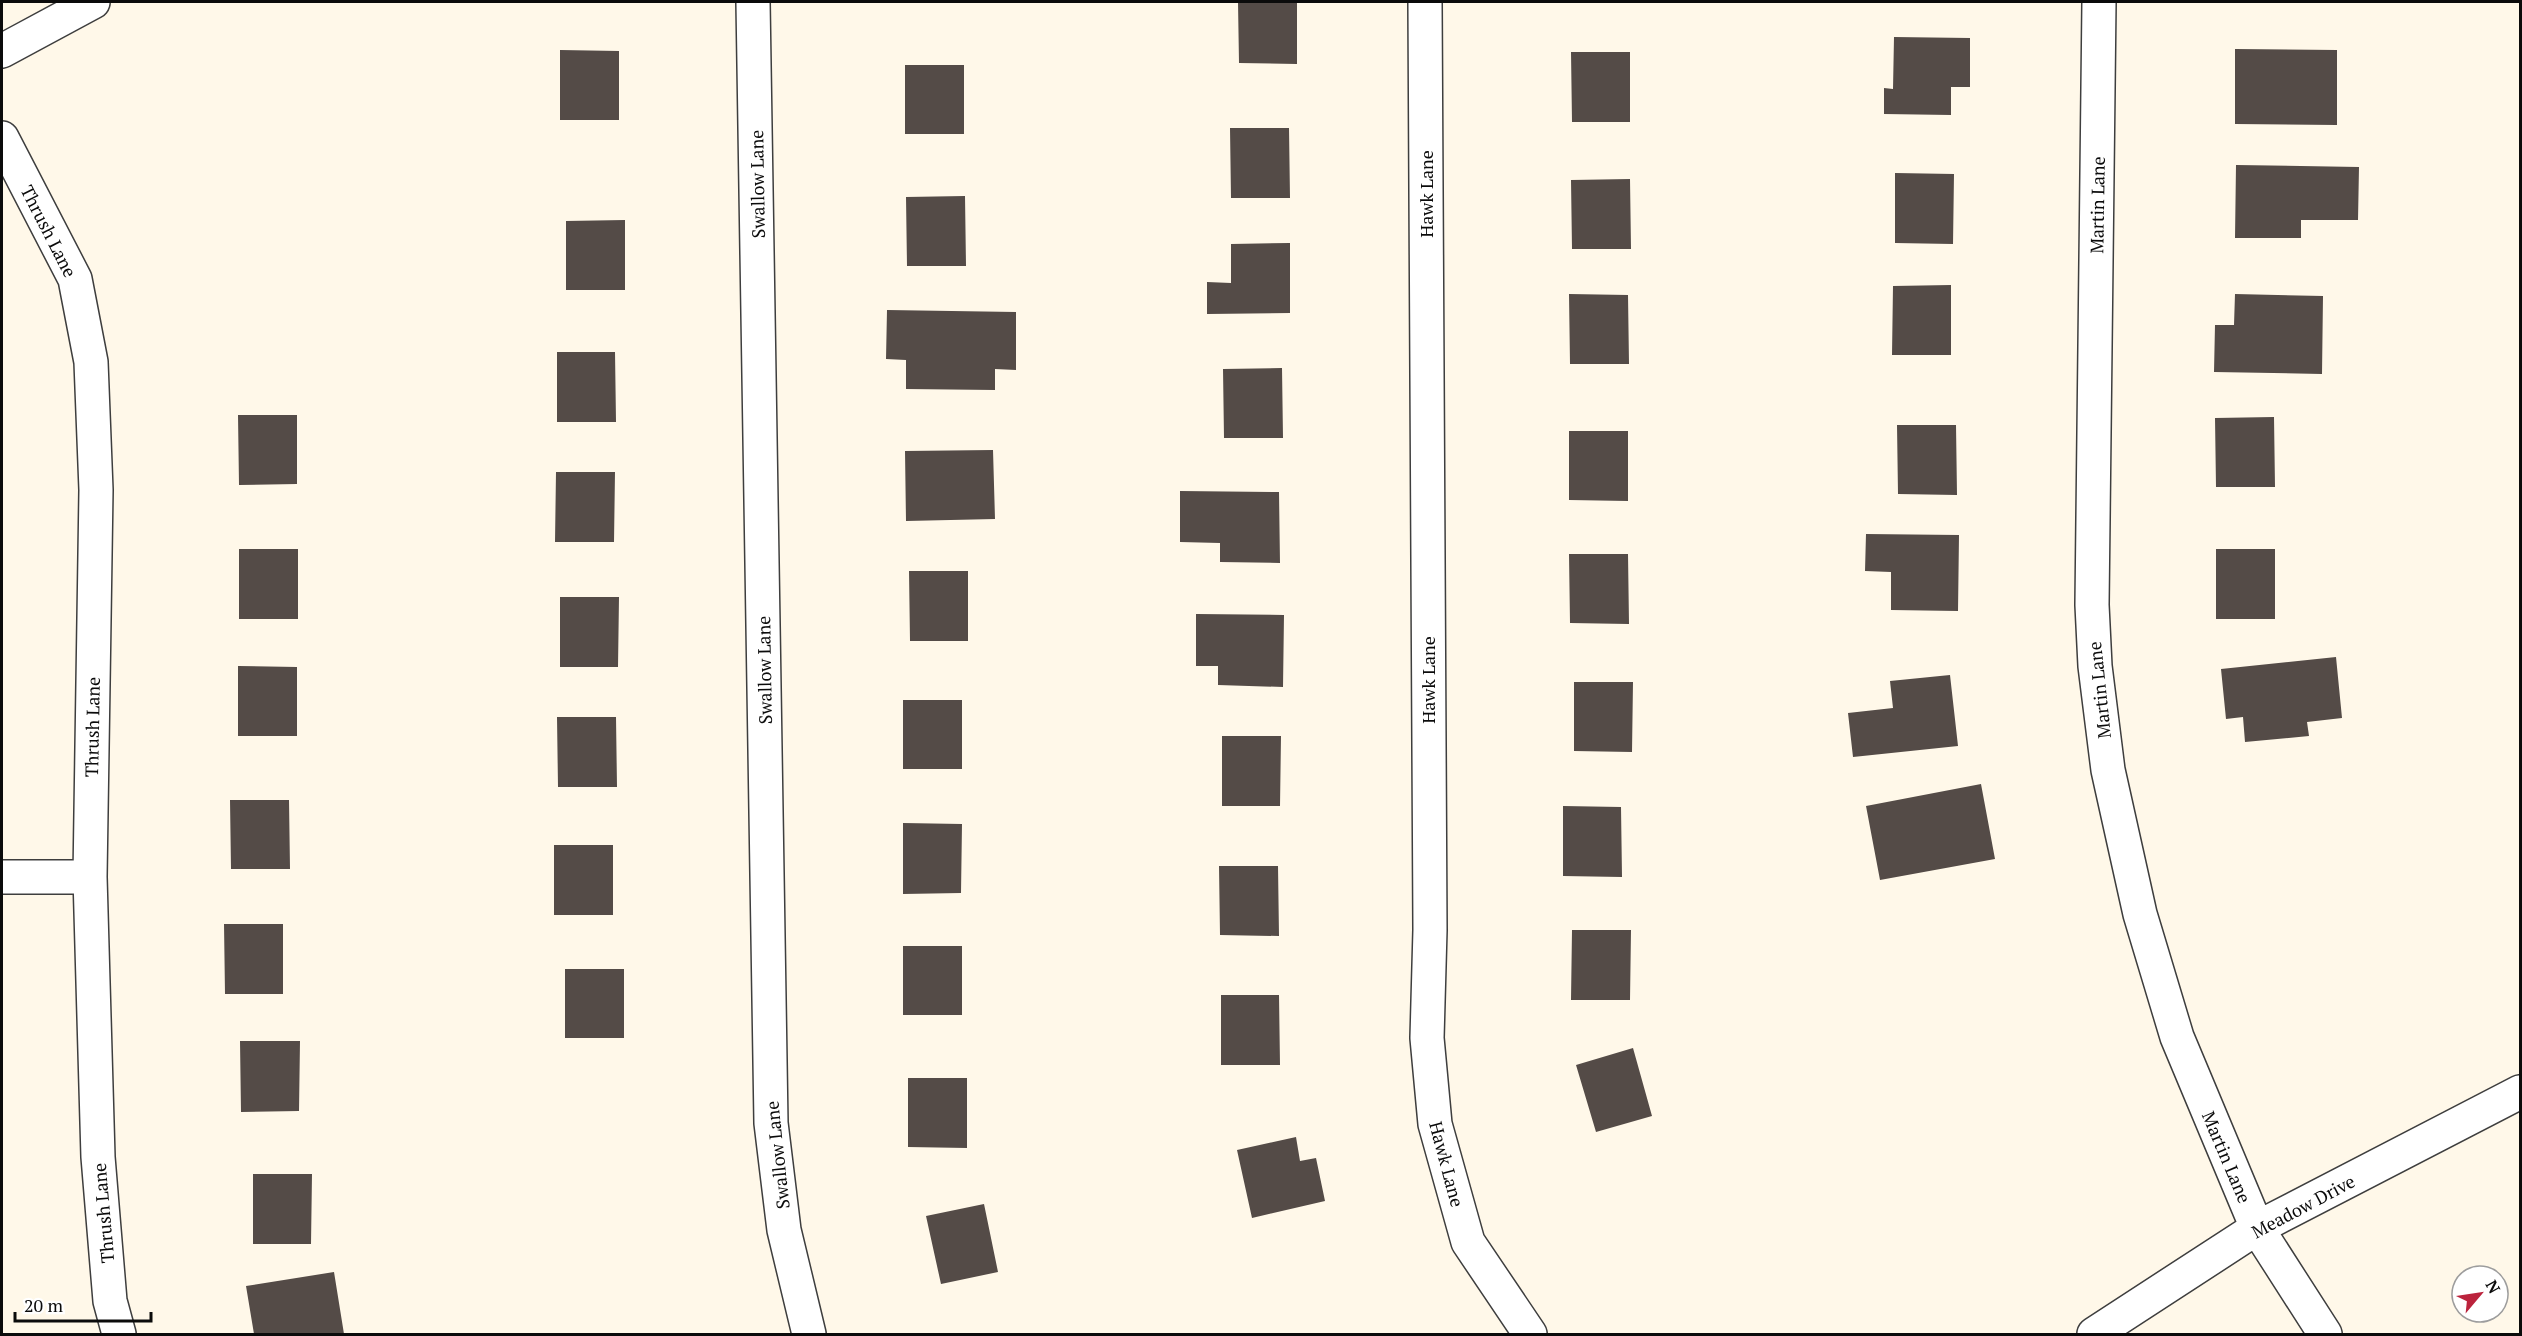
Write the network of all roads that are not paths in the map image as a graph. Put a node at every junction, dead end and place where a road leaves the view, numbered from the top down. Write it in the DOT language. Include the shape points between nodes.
graph roads {
  1 [pos="93,2"];
  2 [pos="753,2"];
  3 [pos="1425,2"];
  4 [pos="2099,2"];
  5 [pos="2,51"];
  6 [pos="2,138"];
  7 [pos="90,877"];
  8 [pos="2,878"];
  9 [pos="2520,1092"];
  10 [pos="2258,1228"];
  11 [pos="119,1335"];
  12 [pos="809,1335"];
  13 [pos="1530,1335"];
  14 [pos="2094,1335"];
  15 [pos="2325,1335"];
  1 -- 5 [label="street"];
  2 -- 12 [label="street, Swallow Lane" via="771,1123 784,1230"];
  3 -- 13 [label="street, Hawk Lane" via="1430,930 1427,1038 1435,1124 1468,1242"];
  4 -- 10 [label="street, Martin Lane" via="2092,605 2108,770 2140,914 2176,1037"];
  6 -- 7 [label="street, Thrush Lane" via="75,279 91,362 96,490"];
  7 -- 8 [label="street"];
  7 -- 11 [label="street, Thrush Lane" via="98,1157 110,1301"];
  9 -- 10 [label="street, Meadow Drive"];
  10 -- 14 [label="street, Meadow Drive"];
  10 -- 15 [label="street, Martin Lane"];
}
